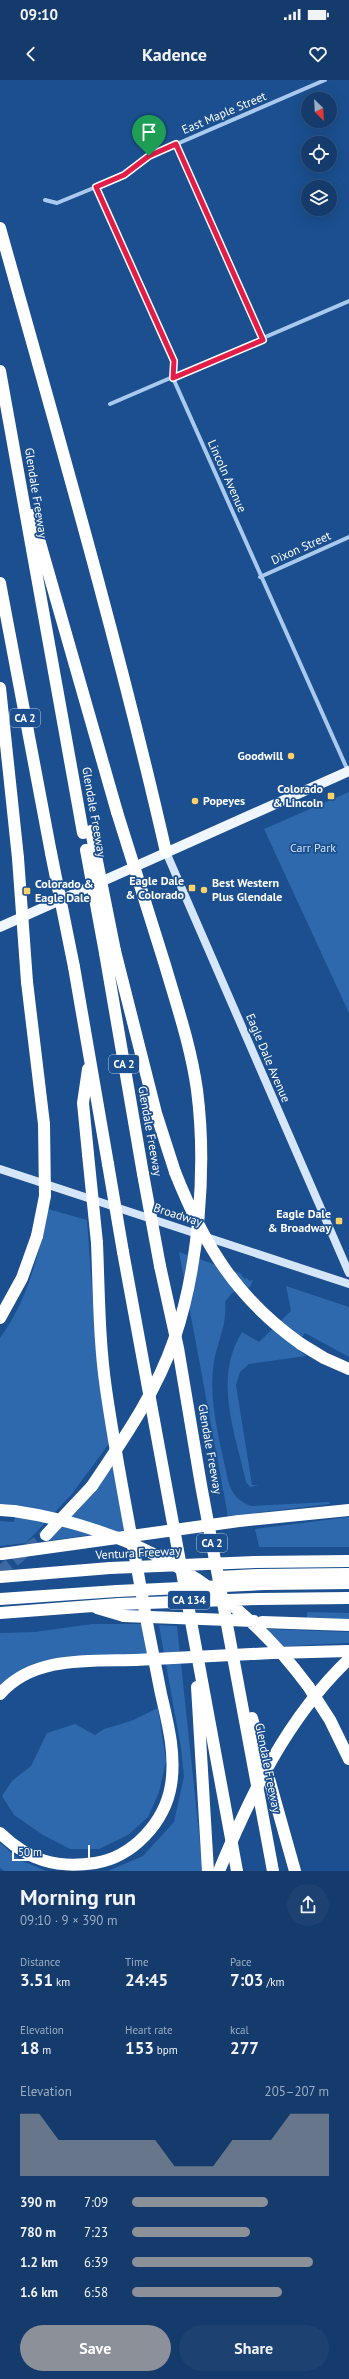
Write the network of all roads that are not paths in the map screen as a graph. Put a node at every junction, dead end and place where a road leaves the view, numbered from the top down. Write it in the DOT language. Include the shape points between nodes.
graph roads {
  1 [pos="325,80"];
  2 [pos="176,144"];
  3 [pos="96,187"];
  4 [pos="45,200"];
  5 [pos="0,228"];
  6 [pos="349,301"];
  7 [pos="263,340"];
  8 [pos="0,371"];
  9 [pos="173,378"];
  10 [pos="110,404"];
  11 [pos="17,463"];
  12 [pos="349,537"];
  13 [pos="260,577"];
  14 [pos="0,583"];
  15 [pos="0,688"];
  16 [pos="348,771"];
  17 [pos="166,852"];
  18 [pos="0,926"];
  19 [pos="110,952"];
  20 [pos="90,1060"];
  21 [pos="0,1169"];
  22 [pos="349,1273"];
  23 [pos="349,1284"];
  24 [pos="0,1318"];
  25 [pos="349,1369"];
  26 [pos="0,1510"];
  27 [pos="349,1510"];
  28 [pos="46,1535"];
  29 [pos="1,1554"];
  30 [pos="349,1561"];
  31 [pos="349,1574"];
  32 [pos="0,1577"];
  33 [pos="261,1580"];
  34 [pos="349,1583"];
  35 [pos="115,1587"];
  36 [pos="0,1592"];
  37 [pos="349,1598"];
  38 [pos="0,1599"];
  39 [pos="88,1605"];
  40 [pos="0,1613"];
  41 [pos="349,1625"];
  42 [pos="228,1631"];
  43 [pos="194,1636"];
  44 [pos="349,1651"];
  45 [pos="349,1660"];
  46 [pos="0,1694"];
  47 [pos="349,1759"];
  48 [pos="0,1833"];
  49 [pos="208,1871"];
  50 [pos="219,1871"];
  51 [pos="237,1871"];
  52 [pos="273,1871"];
  53 [pos="295,1871"];
  1 -- 2 [label="street, East Maple Street"];
  2 -- 3 [label="street, East Maple Street" via="149,156 124,175"];
  2 -- 7 [label="street"];
  3 -- 4 [label="street, East Maple Street" via="57,203"];
  3 -- 9 [label="street, Lincoln Avenue" via="174,361"];
  5 -- 17 [label="highway" via="105,603"];
  6 -- 7 [label="street"];
  7 -- 9 [label="street"];
  8 -- 11 [label="highway, Glendale Freeway"];
  9 -- 10 [label="street"];
  9 -- 13 [label="street, Lincoln Avenue"];
  11 -- 19 [label="highway, Glendale Freeway, bridge" via="62,718"];
  11 -- 28 [label="highway, bridge" via="117,812 184,1026 197,1089 200,1136 199,1200 194,1260 186,1302 174,1342 122,1441 92,1486"];
  12 -- 13 [label="street, Dixon Street"];
  13 -- 16 [label="street, Lincoln Avenue"];
  14 -- 20 [label="highway, CA 2, bridge"];
  15 -- 24 [label="highway, bridge" via="18,858 27,982 44,1124 44,1196 37,1236 22,1278"];
  16 -- 17 [label="main road"];
  17 -- 18 [label="main road"];
  17 -- 22 [label="main road, Eagle Dale Avenue"];
  19 -- 25 [label="highway, bridge" via="175,1172 199,1228 227,1274 266,1316 301,1344"];
  19 -- 42 [label="highway, Glendale Freeway / CA 2, bridge" via="143,1174 178,1348"];
  20 -- 43 [label="highway, CA 2, bridge"];
  20 -- 48 [label="highway, bridge" via="83,1103 97,1243 106,1389 169,1731 173,1760 171,1784 168,1801 149,1831 135,1845 117,1856 99,1862 79,1865 46,1861 26,1854"];
  21 -- 23 [label="main road, Broadway"];
  26 -- 47 [label="highway, bridge" via="90,1527 173,1563 214,1590 244,1614 274,1644 308,1686 330,1720"];
  27 -- 29 [label="highway, bridge" via="239,1521"];
  30 -- 32 [label="highway, Ventura Freeway, bridge" via="110,1568"];
  31 -- 33 [label="highway"];
  33 -- 34 [label="highway"];
  33 -- 35 [label="highway, bridge"];
  35 -- 36 [label="highway"];
  35 -- 38 [label="highway"];
  37 -- 39 [label="highway, CA 134, bridge"];
  39 -- 40 [label="highway, CA 134"];
  39 -- 41 [label="highway, bridge" via="124,1616"];
  42 -- 52 [label="highway, Glendale Freeway / CA 2"];
  42 -- 53 [label="highway"];
  43 -- 49 [label="highway"];
  43 -- 51 [label="highway, CA 2"];
  44 -- 46 [label="highway, bridge" via="84,1661 46,1666 27,1673"];
  45 -- 50 [label="highway, bridge" via="302,1711 270,1760"];
}
